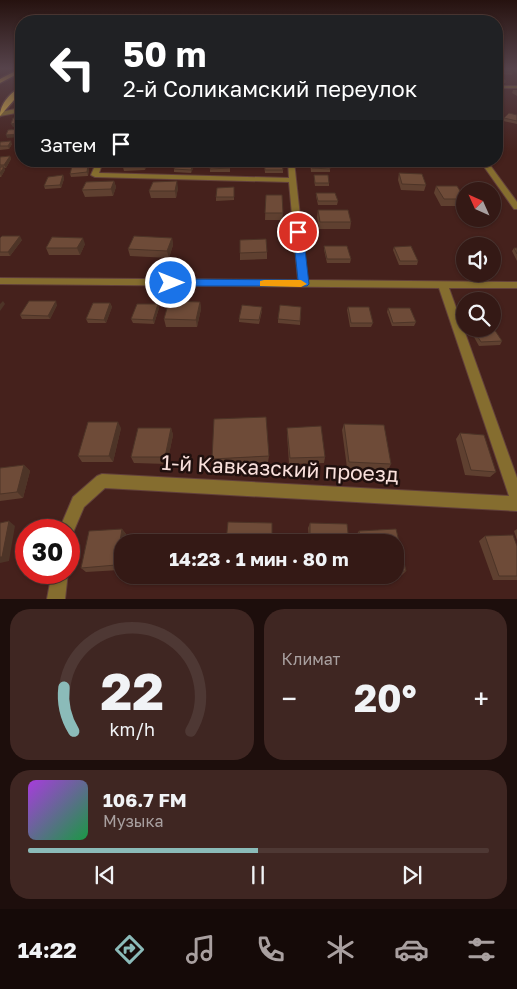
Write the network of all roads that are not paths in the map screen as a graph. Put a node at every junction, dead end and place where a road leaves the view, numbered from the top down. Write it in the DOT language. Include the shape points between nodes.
graph roads {
  1 [pos="13,96"];
  2 [pos="15,111"];
  3 [pos="0,114"];
  4 [pos="98,167"];
  5 [pos="292,167"];
  6 [pos="487,167"];
  7 [pos="293,180"];
  8 [pos="517,207"];
  9 [pos="0,281"];
  10 [pos="303,284"];
  11 [pos="443,284"];
  12 [pos="517,285"];
  13 [pos="517,499"];
  14 [pos="517,504"];
  15 [pos="71,519"];
  16 [pos="58,584"];
  17 [pos="56,599"];
  1 -- 3 [label="main road"];
  2 -- 3 [label="street"];
  4 -- 7 [label="street" via="95,175"];
  5 -- 7 [label="street"];
  6 -- 8 [label="street"];
  7 -- 10 [label="street"];
  9 -- 10 [label="street"];
  10 -- 11 [label="street"];
  11 -- 12 [label="street"];
  11 -- 13 [label="street"];
  14 -- 15 [label="street, 1-й Кавказский проезд" via="102,481 78,502"];
  16 -- 17 [label="street"];
}
